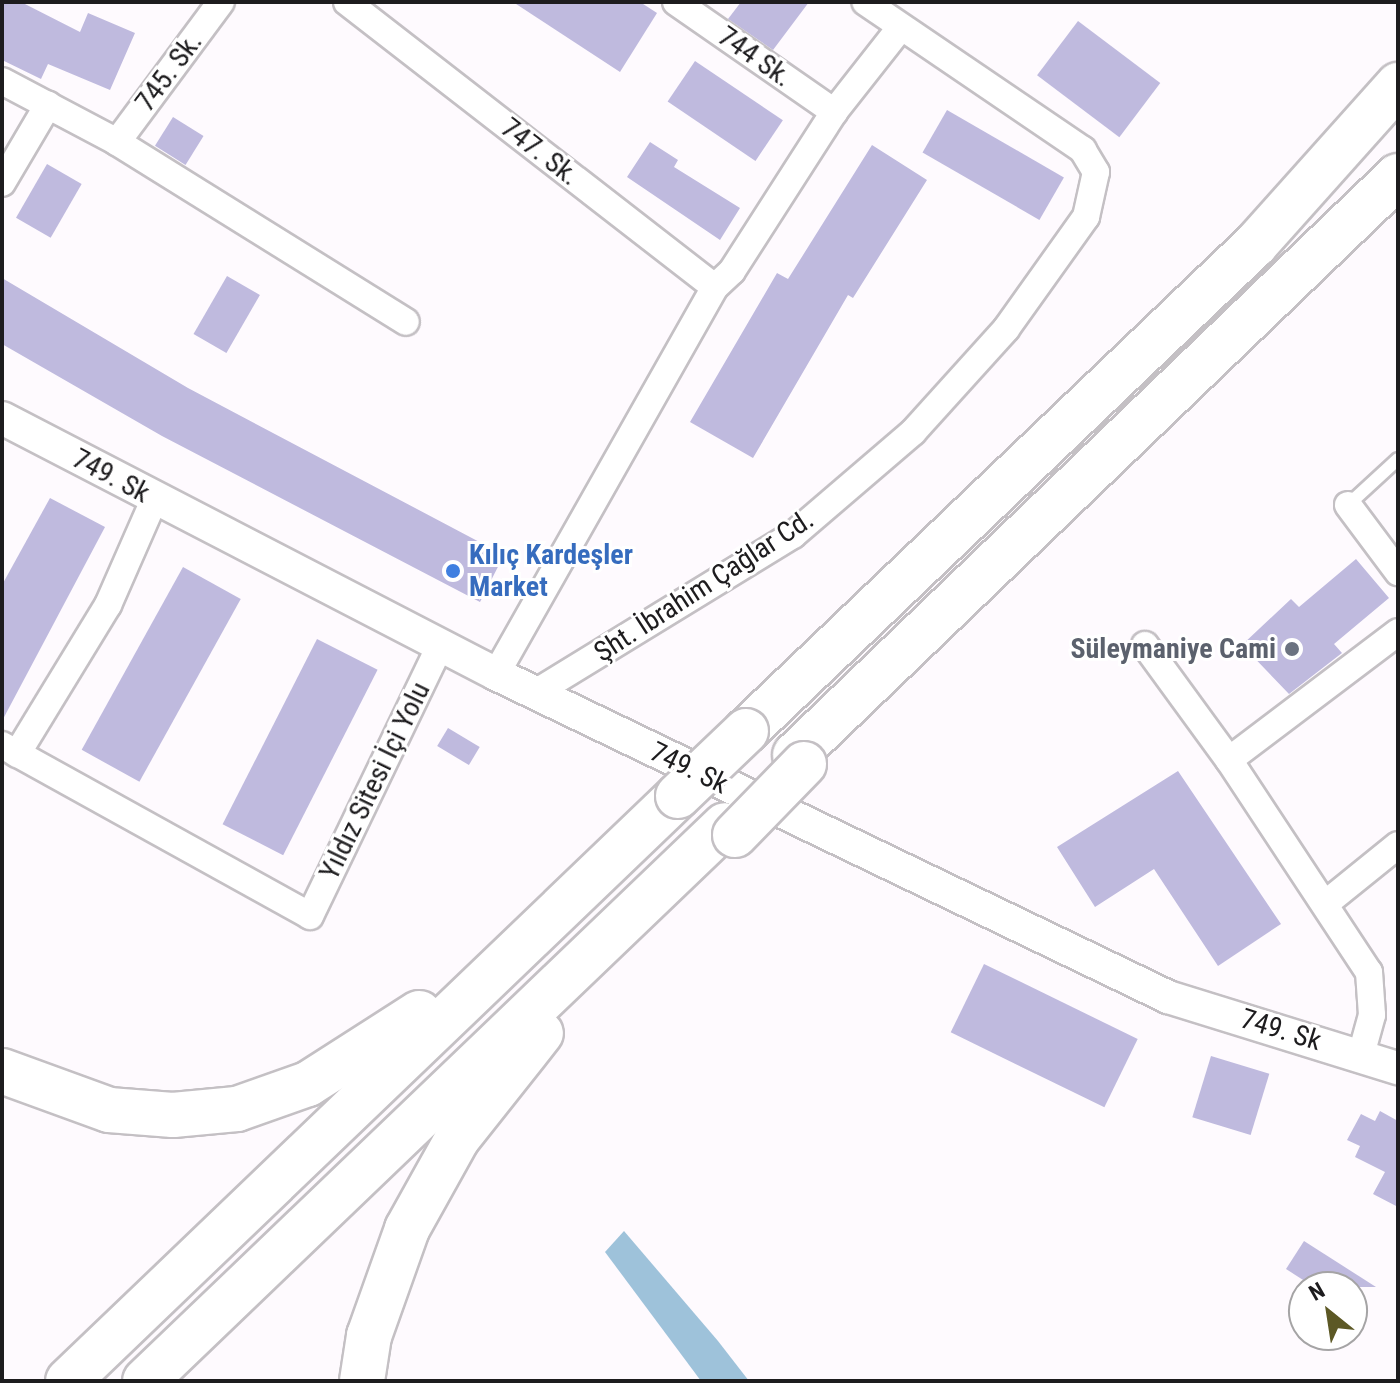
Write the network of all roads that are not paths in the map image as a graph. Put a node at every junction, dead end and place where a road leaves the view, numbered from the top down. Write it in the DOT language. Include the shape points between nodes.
graph roads {
  1 [pos="221,2"];
  2 [pos="347,2"];
  3 [pos="676,2"];
  4 [pos="865,2"];
  5 [pos="901,27"];
  6 [pos="2,81"];
  7 [pos="1398,85"];
  8 [pos="48,105"];
  9 [pos="834,112"];
  10 [pos="117,142"];
  11 [pos="1398,176"];
  12 [pos="2,183"];
  13 [pos="723,279"];
  14 [pos="406,322"];
  15 [pos="2,418"];
  16 [pos="1398,459"];
  17 [pos="155,498"];
  18 [pos="1348,505"];
  19 [pos="1398,572"];
  20 [pos="1398,632"];
  21 [pos="1145,645"];
  22 [pos="440,646"];
  23 [pos="496,674"];
  24 [pos="535,693"];
  25 [pos="10,750"];
  26 [pos="1229,760"];
  27 [pos="668,806"];
  28 [pos="730,830"];
  29 [pos="1398,845"];
  30 [pos="1325,904"];
  31 [pos="1361,1055"];
  32 [pos="1398,1068"];
  33 [pos="2,1071"];
  34 [pos="68,1381"];
  35 [pos="145,1381"];
  36 [pos="362,1381"];
  1 -- 10 [label="street, 745. Sk."];
  2 -- 13 [label="street, 747. Sk."];
  3 -- 9 [label="street, 744 Sk."];
  4 -- 5 [label="street, Şht. İbrahim Çağlar Cd."];
  5 -- 9 [label="street"];
  5 -- 24 [label="street, Şht. İbrahim Çağlar Cd." via="1083,150 1096,172 1086,217 1006,329 913,432 793,535"];
  6 -- 8 [label="street"];
  7 -- 27 [label="highway, bridge" via="1255,245"];
  8 -- 10 [label="street"];
  8 -- 12 [label="street"];
  9 -- 13 [label="street"];
  10 -- 14 [label="street"];
  11 -- 28 [label="highway"];
  13 -- 23 [label="street"];
  15 -- 17 [label="street, 749. Sk"];
  16 -- 18 [label="lane"];
  17 -- 22 [label="street, 749. Sk"];
  17 -- 25 [label="street" via="108,605"];
  18 -- 19 [label="street"];
  20 -- 26 [label="street"];
  21 -- 26 [label="street"];
  22 -- 23 [label="street, 749. Sk"];
  22 -- 25 [label="street, Yıldız Sitesi İçi Yolu" via="310,916"];
  23 -- 24 [label="street, 749. Sk"];
  24 -- 31 [label="street, 749. Sk" via="1168,997"];
  26 -- 30 [label="street"];
  27 -- 33 [label="highway" via="382,1042 308,1084 237,1109 173,1115 109,1110"];
  27 -- 34 [label="highway"];
  28 -- 35 [label="highway"];
  28 -- 36 [label="highway" via="542,1031 457,1139 407,1229 369,1336"];
  29 -- 30 [label="street"];
  30 -- 31 [label="street" via="1369,972 1372,1015"];
  31 -- 32 [label="street, 749. Sk"];
}
